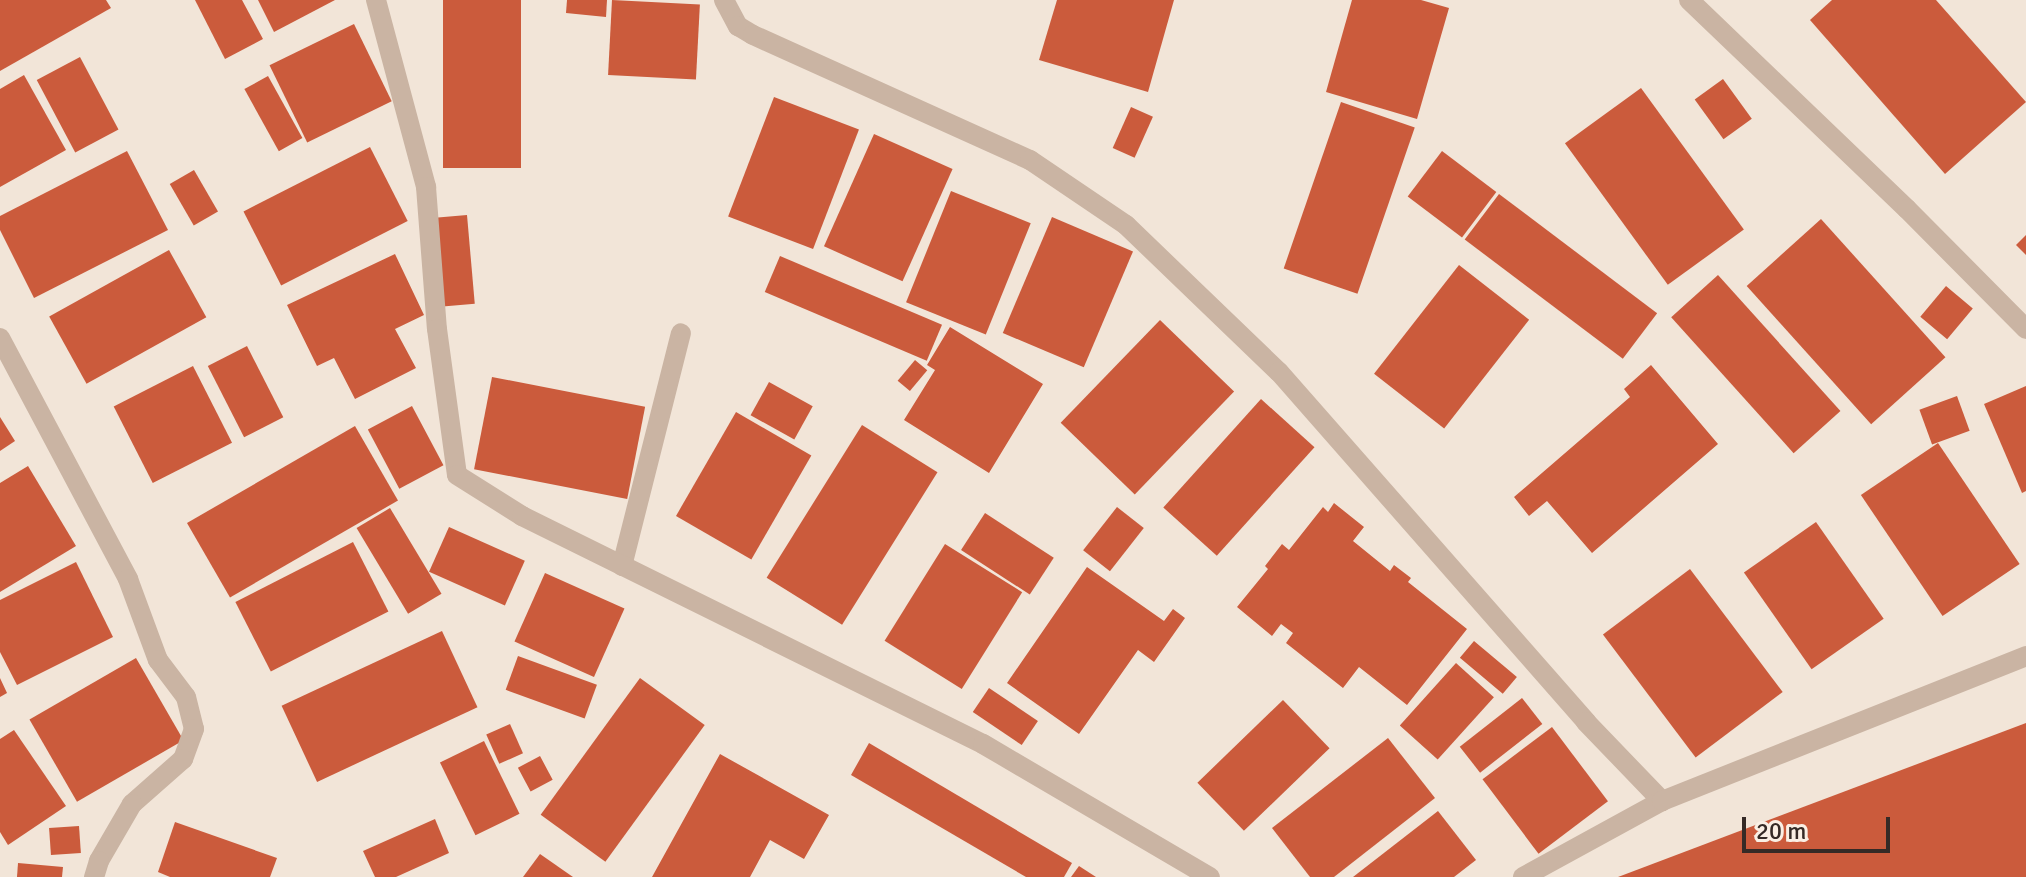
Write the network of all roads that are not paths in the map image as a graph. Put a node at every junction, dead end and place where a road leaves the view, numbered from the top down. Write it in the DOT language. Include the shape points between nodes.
graph roads {
  1 [pos="376,0"];
  2 [pos="724,0"];
  3 [pos="1689,0"];
  4 [pos="2026,329"];
  5 [pos="681,333"];
  6 [pos="0,338"];
  7 [pos="622,566"];
  8 [pos="2026,656"];
  9 [pos="1662,801"];
  10 [pos="94,877"];
  11 [pos="1210,877"];
  12 [pos="1523,877"];
  1 -- 7 [label="street" via="426,187 437,329 457,475 522,516"];
  2 -- 9 [label="street" via="738,26 753,35 1030,160 1126,225 1279,372 1586,722"];
  3 -- 4 [label="street"];
  5 -- 7 [label="street"];
  6 -- 10 [label="street" via="128,579 158,660 186,697 194,729 183,759 132,804"];
  7 -- 11 [label="street" via="983,744"];
  8 -- 9 [label="street"];
  9 -- 12 [label="street"];
}
